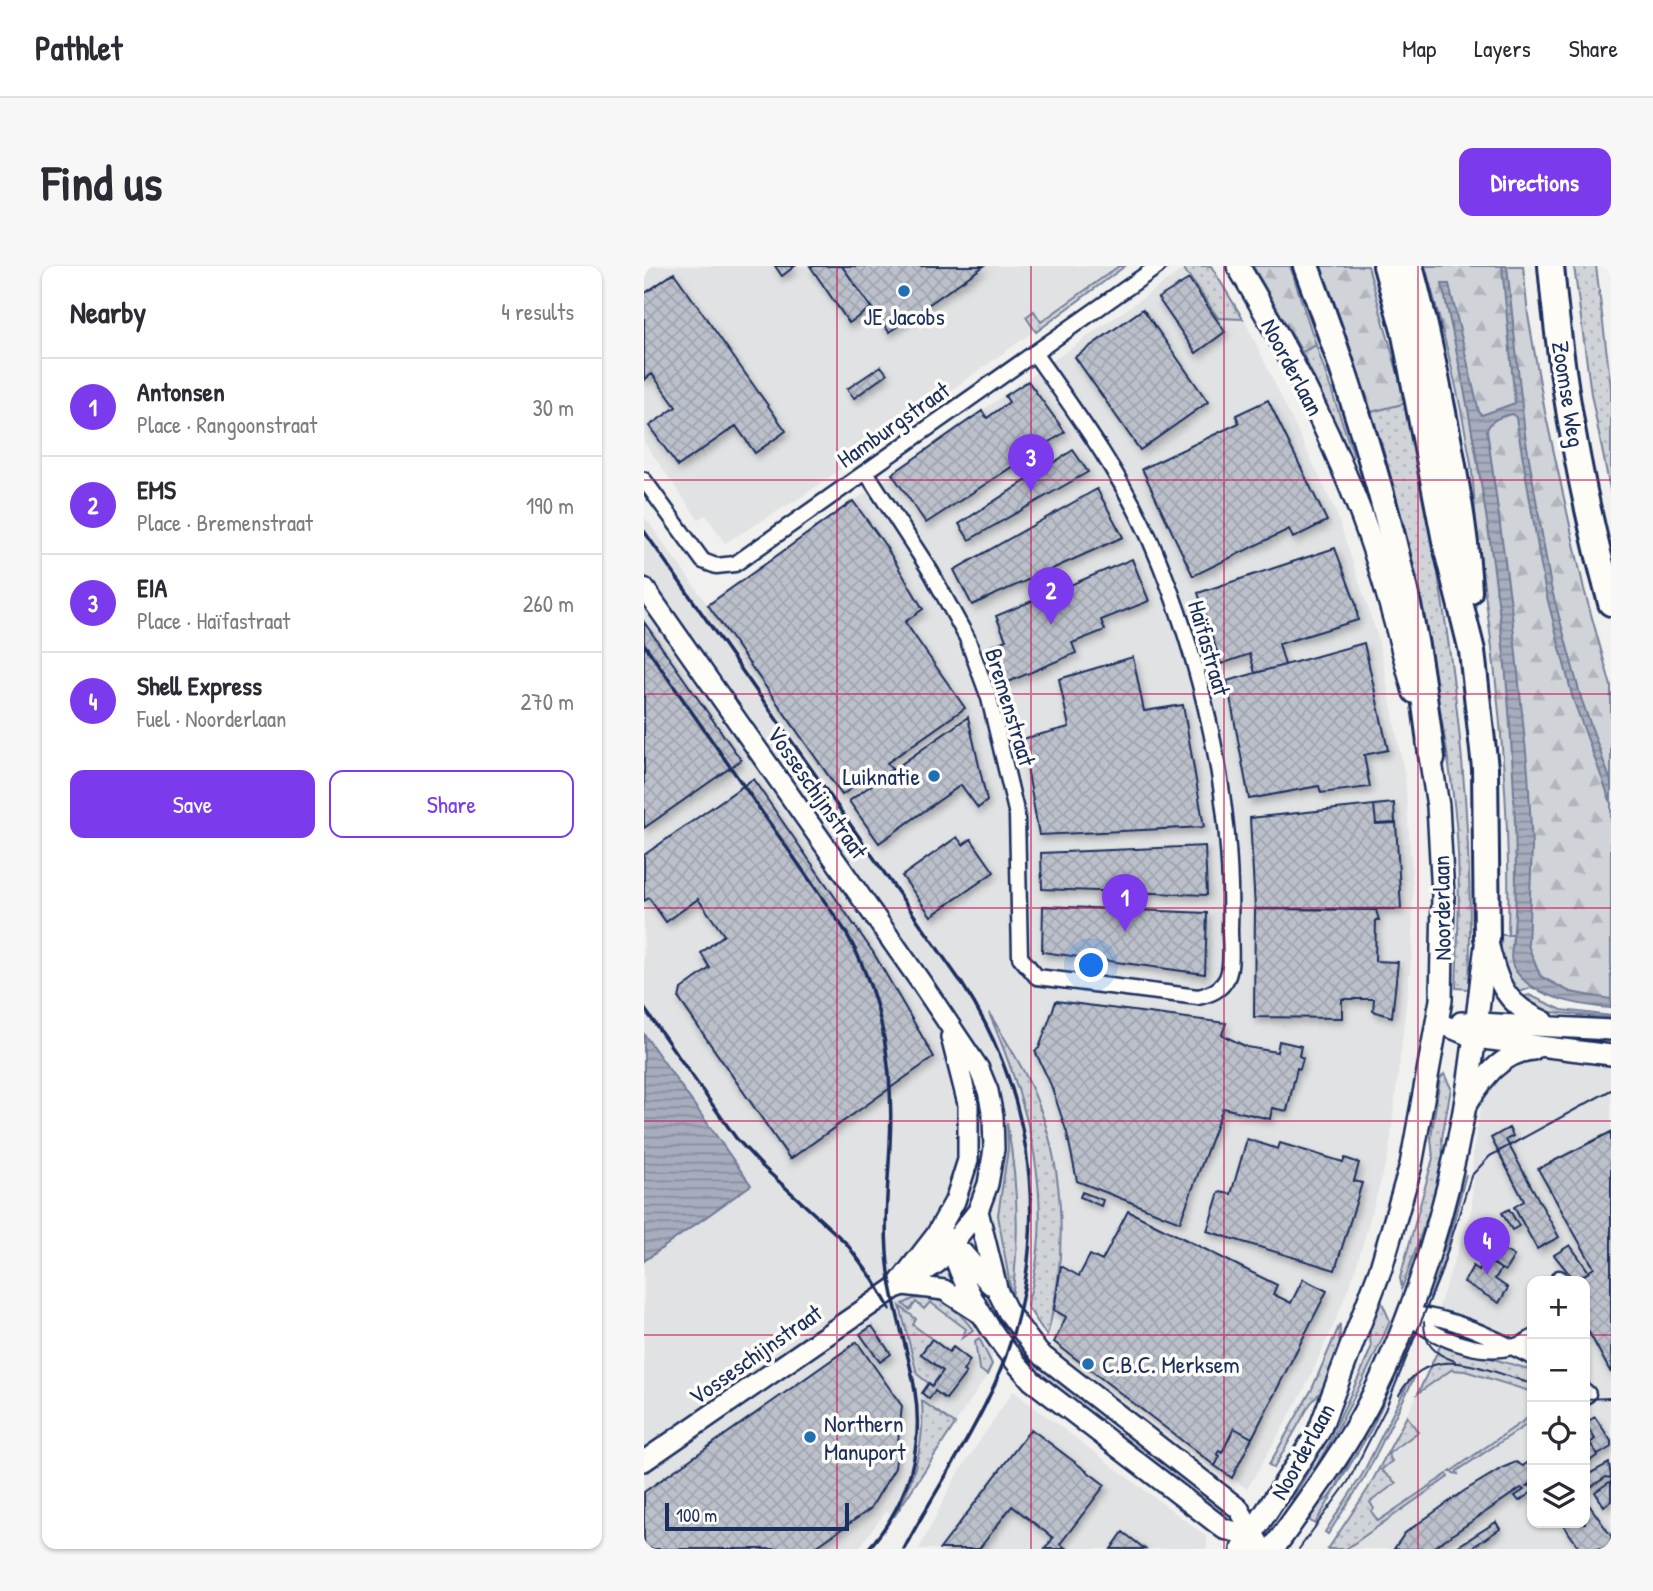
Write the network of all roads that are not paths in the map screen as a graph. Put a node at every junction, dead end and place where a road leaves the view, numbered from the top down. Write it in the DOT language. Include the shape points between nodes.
graph roads {
  1 [pos="1158,266"];
  2 [pos="1238,266"];
  3 [pos="1306,266"];
  4 [pos="1386,266"];
  5 [pos="1410,266"];
  6 [pos="1552,266"];
  7 [pos="1034,353"];
  8 [pos="866,472"];
  9 [pos="644,480"];
  10 [pos="644,588"];
  11 [pos="1611,603"];
  12 [pos="1472,651"];
  13 [pos="1432,758"];
  14 [pos="1487,938"];
  15 [pos="1037,977"];
  16 [pos="1439,1023"];
  17 [pos="1555,1025"];
  18 [pos="949,1026"];
  19 [pos="1476,1029"];
  20 [pos="1611,1030"];
  21 [pos="1551,1048"];
  22 [pos="1611,1055"];
  23 [pos="1465,1108"];
  24 [pos="955,1201"];
  25 [pos="978,1211"];
  26 [pos="950,1246"];
  27 [pos="924,1250"];
  28 [pos="900,1286"];
  29 [pos="998,1292"];
  30 [pos="1406,1314"];
  31 [pos="984,1317"];
  32 [pos="1530,1339"];
  33 [pos="1514,1349"];
  34 [pos="1527,1355"];
  35 [pos="1119,1418"];
  36 [pos="1105,1439"];
  37 [pos="644,1461"];
  38 [pos="1252,1545"];
  39 [pos="1273,1549"];
  1 -- 7 [label="street, Hamburgstraat"];
  2 -- 13 [label="main road, Noorderlaan" via="1321,420 1346,477 1382,575"];
  3 -- 13 [label="highway" via="1368,447 1387,521 1416,645"];
  4 -- 12 [label="highway, Noorderlaan" via="1404,330 1446,546"];
  5 -- 12 [label="highway" via="1426,323 1462,520"];
  6 -- 11 [label="highway, Zoomse Weg" via="1584,492"];
  7 -- 8 [label="street, Hamburgstraat"];
  7 -- 15 [label="street, Haïfastraat" via="1119,480 1155,554 1188,648 1218,773 1231,901 1228,976 1220,989 1198,997"];
  8 -- 9 [label="street, Hamburgstraat" via="735,564 716,566 703,561"];
  8 -- 15 [label="street, Bremenstraat" via="931,572 967,638 989,698 1017,815 1020,957"];
  10 -- 18 [label="street, Vosseschijnstraat"];
  12 -- 14 [label="highway, Noorderlaan" via="1485,768"];
  13 -- 16 [label="main road, Noorderlaan" via="1443,895"];
  14 -- 17 [label="street" via="1506,995 1525,1011"];
  14 -- 19 [label="main road, Noorderlaan"];
  16 -- 19 [label="street"];
  16 -- 38 [label="main road, Noorderlaan" via="1411,1165 1355,1341 1320,1431"];
  17 -- 19 [label="street"];
  17 -- 20 [label="street"];
  18 -- 24 [label="street, Vosseschijnstraat" via="970,1132 968,1160"];
  18 -- 25 [label="street, Vosseschijnstraat" via="979,1069 993,1116 994,1149"];
  19 -- 21 [label="street"];
  19 -- 23 [label="main road, Noorderlaan"];
  21 -- 22 [label="street"];
  21 -- 23 [label="street" via="1525,1051 1501,1062 1483,1079"];
  23 -- 30 [label="main road, Noorderlaan" via="1425,1264"];
  24 -- 26 [label="street" via="946,1225"];
  24 -- 27 [label="street, Vosseschijnstraat"];
  25 -- 26 [label="street, Vosseschijnstraat"];
  25 -- 29 [label="street"];
  26 -- 27 [label="street"];
  26 -- 28 [label="street, Vosseschijnstraat" via="937,1263"];
  26 -- 29 [label="street" via="978,1266"];
  26 -- 31 [label="street"];
  27 -- 28 [label="street, Vosseschijnstraat"];
  28 -- 31 [label="street" via="944,1290"];
  28 -- 37 [label="street, Vosseschijnstraat"];
  29 -- 35 [label="street" via="1039,1353"];
  30 -- 33 [label="street" via="1434,1335 1488,1350"];
  30 -- 39 [label="main road, Noorderlaan" via="1388,1366 1344,1448"];
  31 -- 36 [label="street" via="1032,1381"];
  32 -- 33 [label="street"];
  33 -- 34 [label="street"];
  35 -- 36 [label="street"];
  35 -- 38 [label="street" via="1239,1508"];
  36 -- 38 [label="street"];
}
